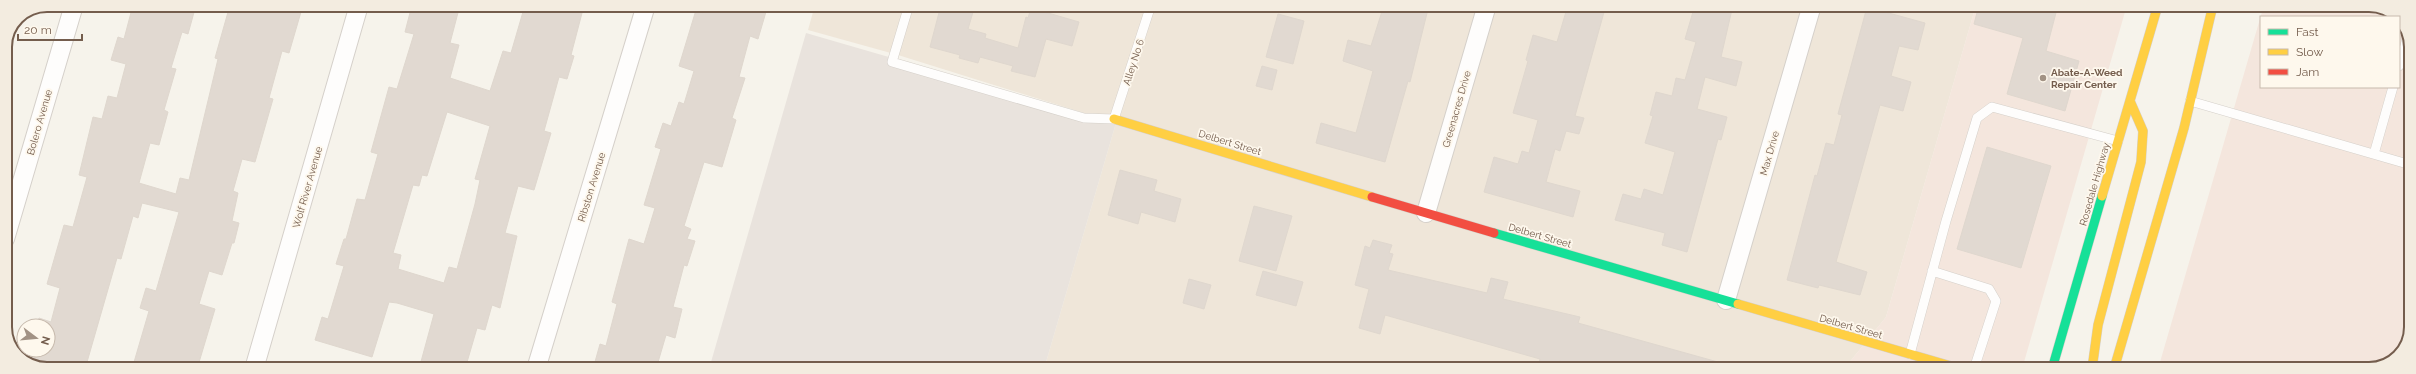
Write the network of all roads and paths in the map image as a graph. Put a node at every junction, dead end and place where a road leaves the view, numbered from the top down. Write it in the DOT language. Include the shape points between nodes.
graph roads {
  1 [pos="72,12"];
  2 [pos="357,12"];
  3 [pos="644,12"];
  4 [pos="907,12"];
  5 [pos="1149,12"];
  6 [pos="1485,12"];
  7 [pos="1810,12"];
  8 [pos="2156,12"];
  9 [pos="2211,12"];
  10 [pos="2404,49"];
  11 [pos="2400,63"];
  12 [pos="2393,88"];
  13 [pos="2130,101"];
  14 [pos="2190,101"];
  15 [pos="1114,119"];
  16 [pos="2118,141"];
  17 [pos="2374,154"];
  18 [pos="2404,163"];
  19 [pos="1426,213"];
  20 [pos="12,215"];
  21 [pos="1932,270"];
  22 [pos="1726,300"];
  23 [pos="1910,354"];
  24 [pos="256,362"];
  25 [pos="538,362"];
  26 [pos="1937,362"];
  27 [pos="1976,362"];
  28 [pos="2054,362"];
  29 [pos="2093,362"];
  30 [pos="2116,362"];
  1 -- 20 [label="street, Bolero Avenue"];
  2 -- 24 [label="street, Wolf River Avenue"];
  3 -- 25 [label="street, Ribston Avenue"];
  4 -- 15 [label="lane" via="892,62 1084,118"];
  5 -- 15 [label="lane, Alley No 6"];
  6 -- 19 [label="street, Greenacres Drive"];
  7 -- 22 [label="street, Max Drive"];
  8 -- 13 [label="main road, Rosedale Highway"];
  9 -- 14 [label="main road"];
  10 -- 11 [label="lane"];
  12 -- 17 [label="lane"];
  13 -- 16 [label="main road, Rosedale Highway"];
  13 -- 29 [label="main road" via="2143,131 2141,162 2098,325"];
  14 -- 17 [label="lane"];
  14 -- 30 [label="main road"];
  15 -- 19 [label="main road, Delbert Street"];
  16 -- 21 [label="lane" via="1992,107 1977,118"];
  16 -- 28 [label="main road, Rosedale Highway"];
  17 -- 18 [label="lane"];
  19 -- 22 [label="main road, Delbert Street"];
  21 -- 23 [label="lane"];
  21 -- 27 [label="lane" via="1989,289 1996,301"];
  22 -- 23 [label="main road, Delbert Street"];
  23 -- 26 [label="main road, Delbert Street"];
}
